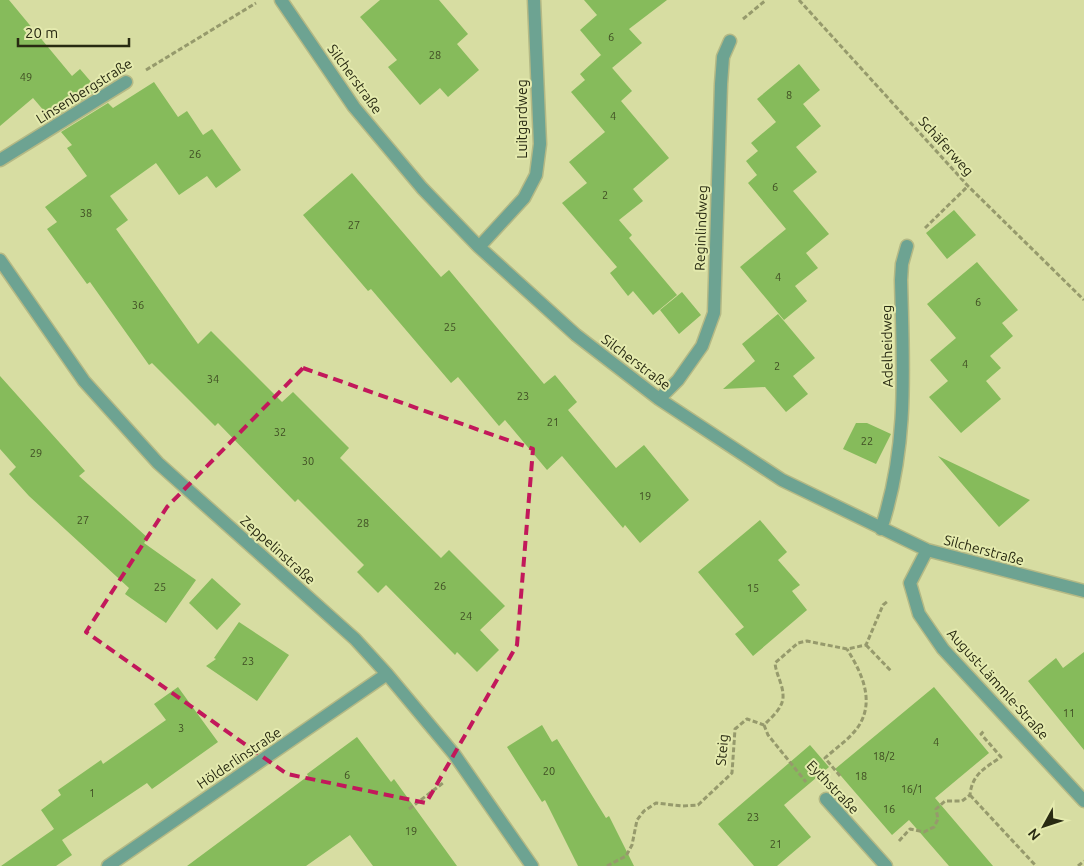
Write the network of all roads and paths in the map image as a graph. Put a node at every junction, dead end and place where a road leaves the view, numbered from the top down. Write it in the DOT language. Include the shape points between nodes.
graph roads {
  1 [pos="261,0"];
  2 [pos="281,0"];
  3 [pos="534,0"];
  4 [pos="799,0"];
  5 [pos="730,41"];
  6 [pos="126,82"];
  7 [pos="0,160"];
  8 [pos="968,186"];
  9 [pos="907,246"];
  10 [pos="479,248"];
  11 [pos="0,260"];
  12 [pos="1084,300"];
  13 [pos="659,399"];
  14 [pos="881,529"];
  15 [pos="927,550"];
  16 [pos="910,582"];
  17 [pos="1084,591"];
  18 [pos="866,645"];
  19 [pos="846,649"];
  20 [pos="892,672"];
  21 [pos="387,674"];
  22 [pos="1003,714"];
  23 [pos="764,725"];
  24 [pos="825,758"];
  25 [pos="465,770"];
  26 [pos="970,795"];
  27 [pos="826,799"];
  28 [pos="1084,801"];
  29 [pos="409,808"];
  30 [pos="898,848"];
  31 [pos="1084,861"];
  32 [pos="108,866"];
  33 [pos="532,866"];
  34 [pos="607,866"];
  35 [pos="886,866"];
  36 [pos="1036,866"];
  37 [pos="1078,866"];
  1 -- 6 [label="path, Linsenbergstraße"];
  2 -- 10 [label="street, Silcherstraße" via="354,106 422,188"];
  3 -- 10 [label="street, Luitgardweg" via="540,144 536,175 524,198"];
  4 -- 8 [label="path, Schäferweg"];
  5 -- 13 [label="street, Reginlindweg" via="723,57 721,84 714,313 702,346 678,380"];
  6 -- 7 [label="street, Linsenbergstraße"];
  8 -- 9 [label="path"];
  8 -- 12 [label="path, Schäferweg"];
  9 -- 14 [label="street, Adelheidweg" via="901,280 901,437 891,499"];
  10 -- 13 [label="street, Silcherstraße" via="576,335"];
  11 -- 21 [label="street, Zeppelinstraße" via="84,381 158,463 355,639"];
  13 -- 14 [label="street, Silcherstraße" via="782,480"];
  14 -- 15 [label="street, Silcherstraße"];
  15 -- 16 [label="street"];
  15 -- 17 [label="street, Silcherstraße"];
  16 -- 18 [label="path" via="883,605"];
  16 -- 22 [label="street, August-Lämmle-Straße" via="919,614 943,649"];
  18 -- 19 [label="path"];
  18 -- 20 [label="path"];
  19 -- 23 [label="path" via="807,641 798,643 775,663 784,695 779,709"];
  19 -- 24 [label="path" via="858,667 867,704 861,723"];
  21 -- 25 [label="street, Zeppelinstraße"];
  21 -- 32 [label="street, Hölderlinstraße"];
  22 -- 26 [label="path" via="981,734 1001,757 971,783"];
  22 -- 28 [label="street, August-Lämmle-Straße"];
  23 -- 27 [label="path, Eythstraße" via="768,735 814,791"];
  23 -- 34 [label="path, Steig" via="747,719 735,729 732,773 698,805 656,804 644,811 637,820 632,846 626,856"];
  25 -- 29 [label="path"];
  25 -- 33 [label="street, Zeppelinstraße"];
  26 -- 30 [label="path" via="962,801 945,801 936,809 938,819 934,827 924,832 910,829 898,841"];
  26 -- 36 [label="path"];
  27 -- 35 [label="street, Eythstraße"];
  31 -- 37 [label="path"];
}
